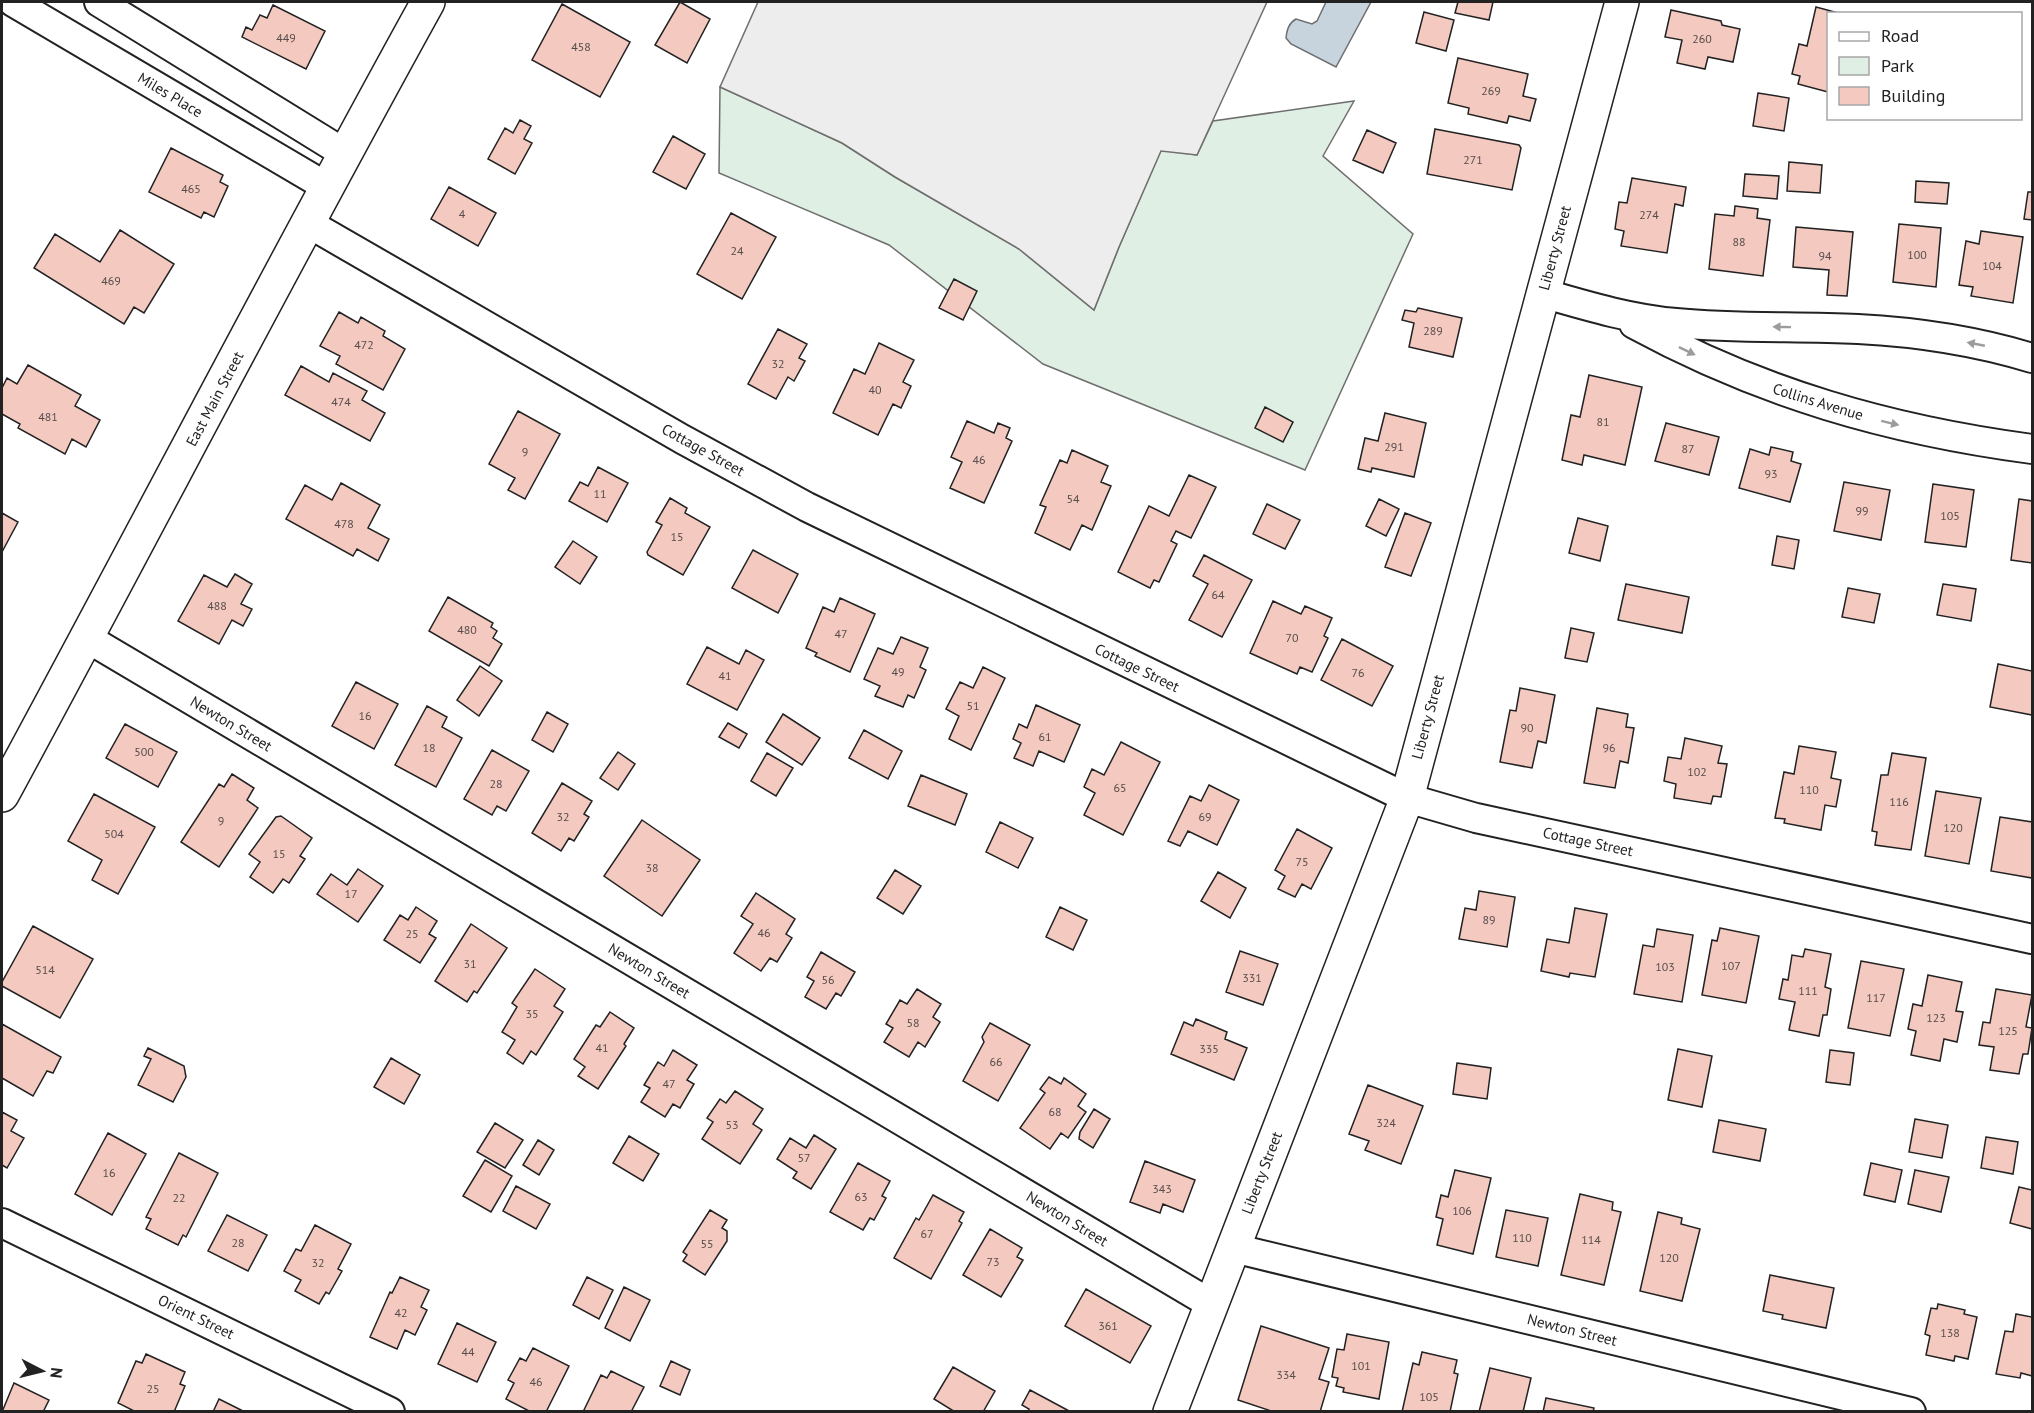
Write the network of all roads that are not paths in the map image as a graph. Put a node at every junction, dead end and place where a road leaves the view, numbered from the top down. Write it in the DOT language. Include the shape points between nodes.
graph roads {
  1 [pos="13,2"];
  2 [pos="99,2"];
  3 [pos="428,2"];
  4 [pos="1622,2"];
  5 [pos="344,153"];
  6 [pos="327,188"];
  7 [pos="308,223"];
  8 [pos="1542,294"];
  9 [pos="1617,314"];
  10 [pos="2032,358"];
  11 [pos="2032,449"];
  12 [pos="87,638"];
  13 [pos="2,795"];
  14 [pos="1407,798"];
  15 [pos="2032,939"];
  16 [pos="2,1222"];
  17 [pos="1233,1248"];
  18 [pos="1211,1304"];
  19 [pos="390,1412"];
  20 [pos="1170,1412"];
  21 [pos="1911,1412"];
  1 -- 6 [label="street, Miles Place"];
  2 -- 5 [label="street"];
  3 -- 5 [label="main road, East Main Street"];
  4 -- 8 [label="main road, Liberty Street"];
  5 -- 6 [label="main road, East Main Street"];
  6 -- 7 [label="main road, East Main Street"];
  7 -- 12 [label="main road, East Main Street"];
  7 -- 14 [label="street, Cottage Street" via="807,507"];
  8 -- 9 [label="street, Collins Avenue"];
  8 -- 14 [label="main road, Liberty Street"];
  10 -- 9 [label="street, Collins Avenue, one-way" via="1935,336 1859,329 1674,323"];
  9 -- 11 [label="street, Collins Avenue, one-way" via="1763,385 1920,430"];
  12 -- 13 [label="main road, East Main Street"];
  12 -- 18 [label="street, Newton Street"];
  14 -- 15 [label="street, Cottage Street" via="1476,818"];
  14 -- 17 [label="main road, Liberty Street"];
  16 -- 19 [label="street, Orient Street"];
  17 -- 18 [label="main road, Liberty Street"];
  17 -- 21 [label="street, Newton Street"];
  18 -- 20 [label="main road, Liberty Street"];
}
